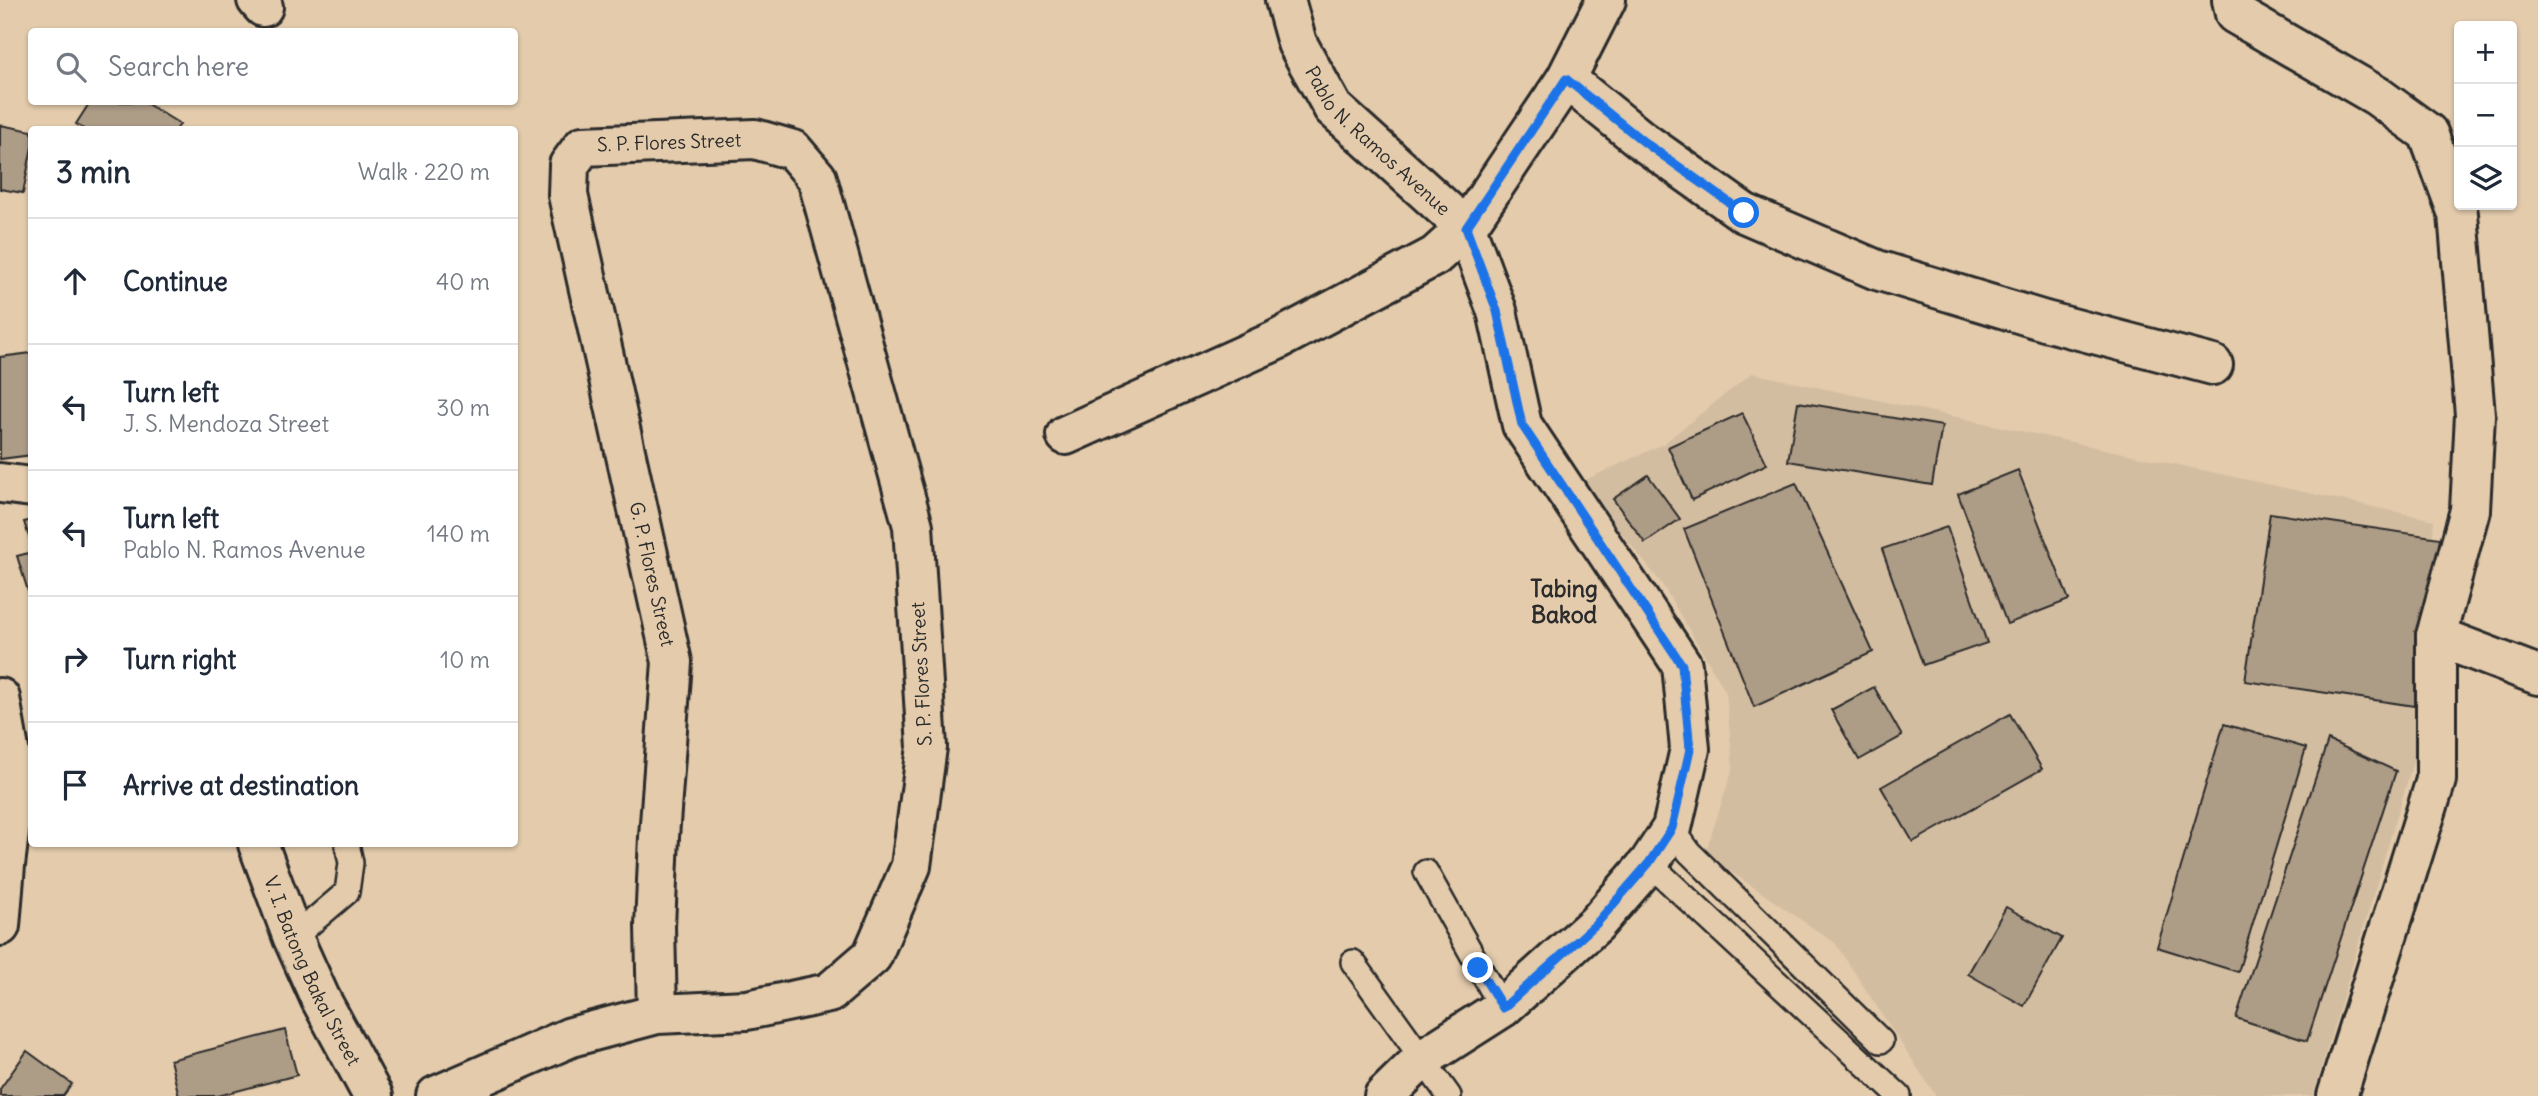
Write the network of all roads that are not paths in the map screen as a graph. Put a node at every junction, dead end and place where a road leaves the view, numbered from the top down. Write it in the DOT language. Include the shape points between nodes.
graph roads {
  1 [pos="1285,0"];
  2 [pos="1606,0"];
  3 [pos="2232,0"];
  4 [pos="1566,79"];
  5 [pos="583,146"];
  6 [pos="1466,228"];
  7 [pos="2213,365"];
  8 [pos="1066,435"];
  9 [pos="0,483"];
  10 [pos="28,486"];
  11 [pos="2435,636"];
  12 [pos="2538,676"];
  13 [pos="0,698"];
  14 [pos="1672,828"];
  15 [pos="259,847"];
  16 [pos="348,847"];
  17 [pos="1649,863"];
  18 [pos="1426,872"];
  19 [pos="0,926"];
  20 [pos="293,938"];
  21 [pos="1353,962"];
  22 [pos="1503,1008"];
  23 [pos="657,1014"];
  24 [pos="1881,1041"];
  25 [pos="1422,1059"];
  26 [pos="373,1096"];
  27 [pos="436,1096"];
  28 [pos="1384,1096"];
  29 [pos="1449,1096"];
  30 [pos="1899,1096"];
  31 [pos="2337,1096"];
  1 -- 6 [label="street, Pablo N. Ramos Avenue" via="1297,43 1333,108"];
  2 -- 4 [label="street"];
  3 -- 11 [label="street" via="2235,14 2377,96 2428,132 2458,214 2475,415 2470,510"];
  4 -- 6 [label="street"];
  4 -- 7 [label="street" via="1744,213 1877,270"];
  5 -- 23 [label="street, G. P. Flores Street" via="569,165 568,195 672,662 659,837"];
  5 -- 23 [label="street, S. P. Flores Street" via="755,139 793,150 817,178 913,526 927,747 911,866 872,956 829,993 747,1010"];
  6 -- 8 [label="street" via="1435,256 1275,341"];
  6 -- 14 [label="street, Pablo N. Ramos Avenue" via="1497,311 1522,425 1682,665 1690,749"];
  9 -- 10 [label="street"];
  11 -- 12 [label="street"];
  11 -- 31 [label="street" via="2436,780"];
  13 -- 19 [label="street" via="15,784"];
  14 -- 17 [label="street, Pablo N. Ramos Avenue"];
  14 -- 24 [label="lane" via="1689,852"];
  15 -- 20 [label="street, V. I. Batong Bakal Street"];
  16 -- 20 [label="lane" via="351,863 346,892"];
  17 -- 22 [label="street, Pablo N. Ramos Avenue" via="1596,924"];
  17 -- 30 [label="lane"];
  18 -- 22 [label="lane"];
  20 -- 26 [label="street, V. I. Batong Bakal Street"];
  21 -- 25 [label="lane"];
  22 -- 25 [label="street, Pablo N. Ramos Avenue"];
  23 -- 27 [label="street, S. P. Flores Street" via="571,1037"];
  25 -- 28 [label="street, Pablo N. Ramos Avenue"];
  25 -- 29 [label="lane"];
}
